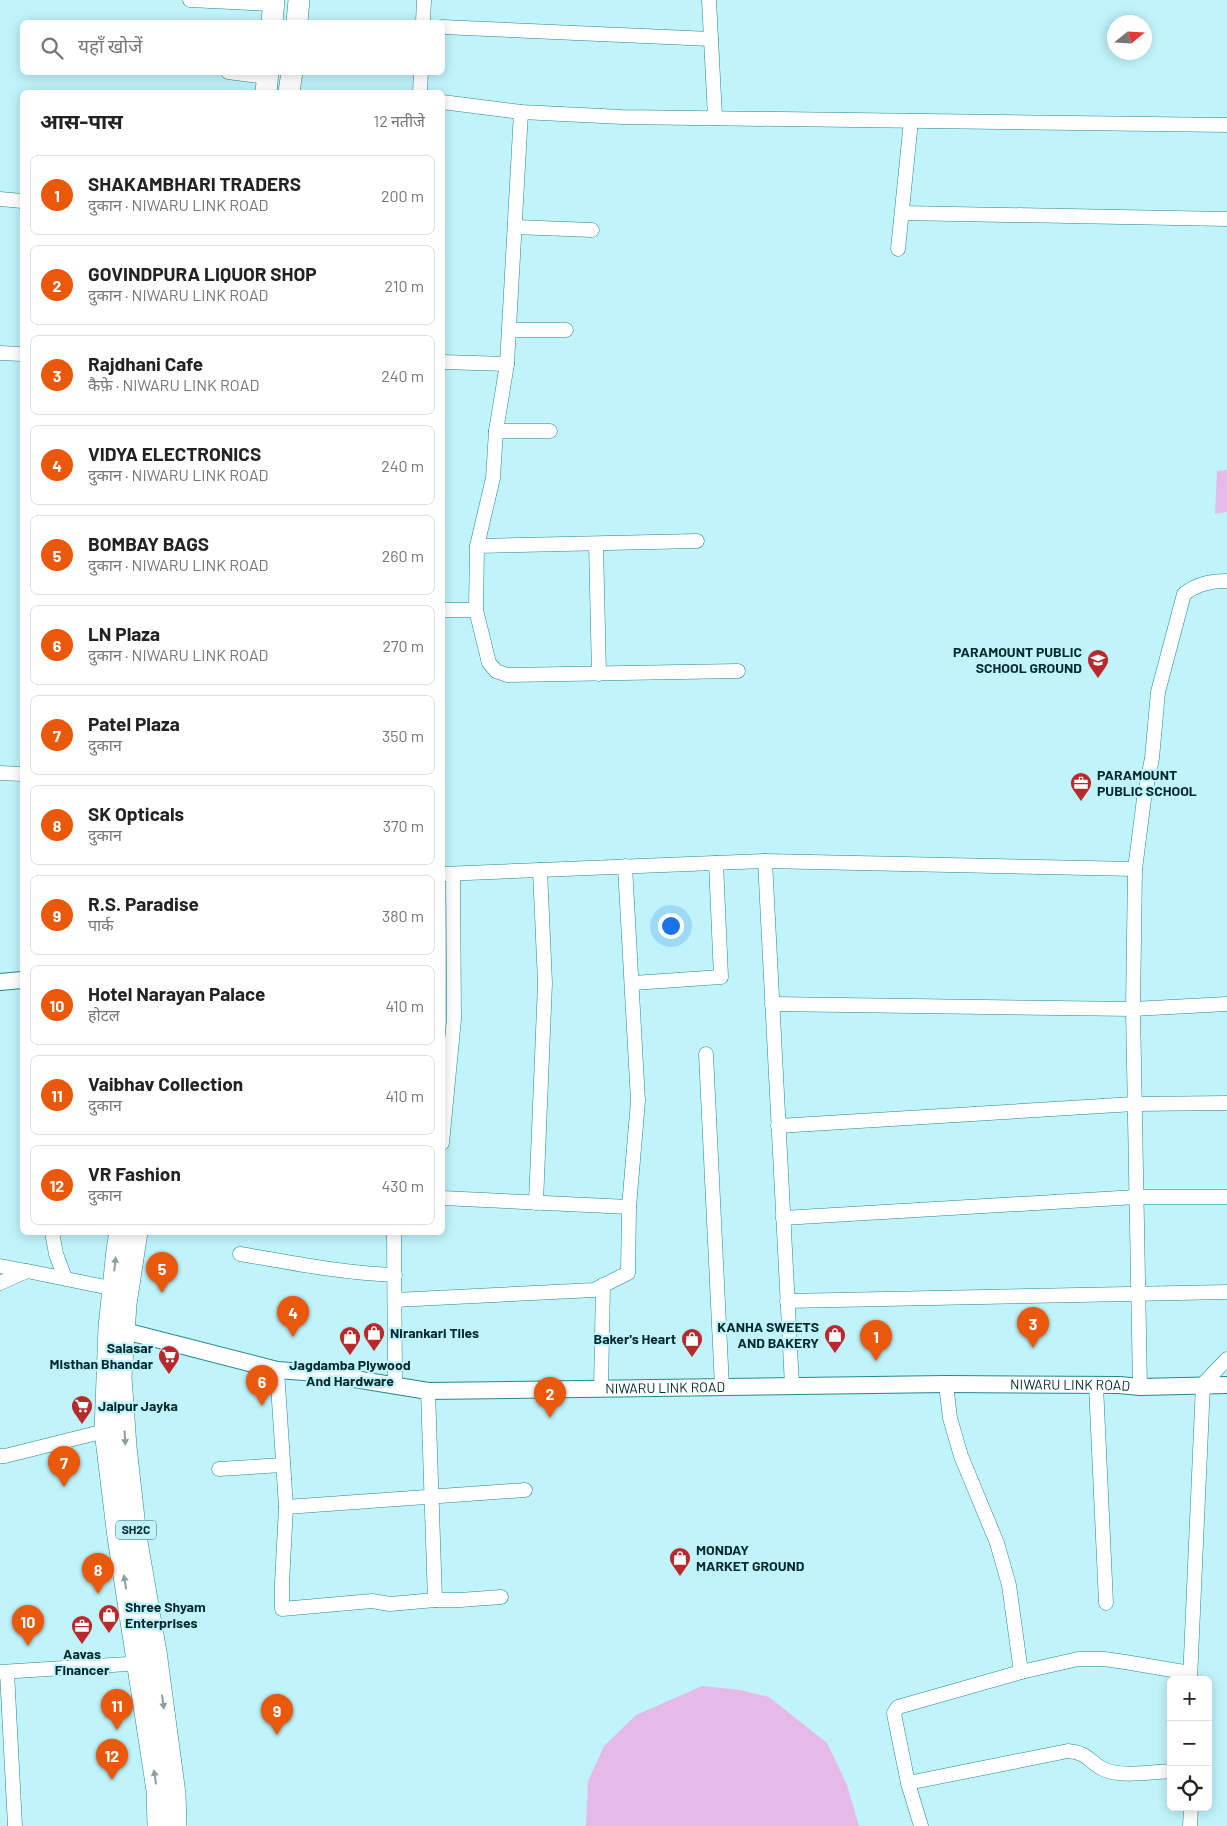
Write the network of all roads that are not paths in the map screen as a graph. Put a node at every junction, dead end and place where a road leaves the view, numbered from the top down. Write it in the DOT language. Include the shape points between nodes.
graph roads {
  1 [pos="190,0"];
  2 [pos="299,0"];
  3 [pos="424,0"];
  4 [pos="709,0"];
  5 [pos="273,9"];
  6 [pos="297,20"];
  7 [pos="423,20"];
  8 [pos="445,27"];
  9 [pos="711,40"];
  10 [pos="240,75"];
  11 [pos="421,75"];
  12 [pos="267,82"];
  13 [pos="293,87"];
  14 [pos="420,90"];
  15 [pos="445,102"];
  16 [pos="521,112"];
  17 [pos="715,117"];
  18 [pos="911,121"];
  19 [pos="1227,124"];
  20 [pos="0,199"];
  21 [pos="20,201"];
  22 [pos="902,214"];
  23 [pos="1227,219"];
  24 [pos="515,227"];
  25 [pos="592,230"];
  26 [pos="898,249"];
  27 [pos="509,330"];
  28 [pos="566,330"];
  29 [pos="0,353"];
  30 [pos="20,354"];
  31 [pos="445,362"];
  32 [pos="507,364"];
  33 [pos="496,431"];
  34 [pos="550,431"];
  35 [pos="697,541"];
  36 [pos="596,544"];
  37 [pos="477,546"];
  38 [pos="1227,580"];
  39 [pos="445,610"];
  40 [pos="476,610"];
  41 [pos="738,671"];
  42 [pos="599,674"];
  43 [pos="0,772"];
  44 [pos="20,774"];
  45 [pos="765,860"];
  46 [pos="716,863"];
  47 [pos="625,866"];
  48 [pos="1136,869"];
  49 [pos="540,870"];
  50 [pos="448,874"];
  51 [pos="20,980"];
  52 [pos="0,982"];
  53 [pos="633,983"];
  54 [pos="772,1004"];
  55 [pos="1227,1004"];
  56 [pos="1133,1009"];
  57 [pos="706,1054"];
  58 [pos="1134,1104"];
  59 [pos="1227,1104"];
  60 [pos="445,1112"];
  61 [pos="778,1126"];
  62 [pos="1136,1197"];
  63 [pos="1227,1197"];
  64 [pos="445,1198"];
  65 [pos="536,1202"];
  66 [pos="628,1207"];
  67 [pos="783,1218"];
  68 [pos="53,1235"];
  69 [pos="120,1235"];
  70 [pos="136,1235"];
  71 [pos="394,1235"];
  72 [pos="240,1254"];
  73 [pos="0,1266"];
  74 [pos="27,1271"];
  75 [pos="394,1275"];
  76 [pos="65,1278"];
  77 [pos="0,1283"];
  78 [pos="603,1286"];
  79 [pos="120,1290"];
  80 [pos="1227,1292"];
  81 [pos="1138,1293"];
  82 [pos="395,1300"];
  83 [pos="787,1301"];
  84 [pos="116,1329"];
  85 [pos="1227,1359"];
  86 [pos="277,1370"];
  87 [pos="946,1384"];
  88 [pos="1203,1384"];
  89 [pos="395,1385"];
  90 [pos="1096,1385"];
  91 [pos="1227,1385"];
  92 [pos="792,1386"];
  93 [pos="722,1387"];
  94 [pos="1140,1387"];
  95 [pos="601,1388"];
  96 [pos="428,1391"];
  97 [pos="105,1431"];
  98 [pos="0,1456"];
  99 [pos="283,1465"];
  100 [pos="219,1469"];
  101 [pos="525,1490"];
  102 [pos="432,1497"];
  103 [pos="286,1508"];
  104 [pos="501,1596"];
  105 [pos="434,1600"];
  106 [pos="1106,1603"];
  107 [pos="148,1663"];
  108 [pos="4,1672"];
  109 [pos="1021,1672"];
  110 [pos="1190,1676"];
  111 [pos="1167,1771"];
  112 [pos="908,1783"];
  113 [pos="1191,1811"];
  114 [pos="15,1826"];
  115 [pos="158,1826"];
  116 [pos="176,1826"];
  117 [pos="921,1826"];
  118 [pos="1190,1826"];
  1 -- 5 [label="street"];
  2 -- 6 [label="main road"];
  3 -- 7 [label="street"];
  4 -- 9 [label="street"];
  8 -- 9 [label="street"];
  9 -- 17 [label="street"];
  10 -- 12 [label="street"];
  11 -- 14 [label="street"];
  12 -- 13 [label="street"];
  15 -- 16 [label="street"];
  16 -- 17 [label="street"];
  16 -- 24 [label="street"];
  17 -- 18 [label="street"];
  18 -- 19 [label="street"];
  18 -- 22 [label="street"];
  20 -- 21 [label="street"];
  22 -- 23 [label="street"];
  22 -- 26 [label="street"];
  24 -- 25 [label="street"];
  24 -- 27 [label="street"];
  27 -- 28 [label="street"];
  27 -- 32 [label="street"];
  29 -- 30 [label="street"];
  31 -- 32 [label="street"];
  32 -- 33 [label="street"];
  33 -- 34 [label="street"];
  33 -- 37 [label="street" via="493,478"];
  35 -- 36 [label="street"];
  36 -- 37 [label="street"];
  36 -- 42 [label="street"];
  37 -- 40 [label="street"];
  38 -- 48 [label="street" via="1204,583 1184,594 1158,692"];
  39 -- 40 [label="street"];
  40 -- 42 [label="street" via="490,663 496,671 508,675"];
  41 -- 42 [label="street"];
  43 -- 44 [label="street"];
  45 -- 46 [label="street"];
  45 -- 48 [label="street"];
  45 -- 54 [label="street"];
  46 -- 47 [label="street"];
  46 -- 53 [label="street" via="721,977"];
  47 -- 49 [label="street"];
  47 -- 53 [label="street"];
  48 -- 56 [label="street"];
  49 -- 50 [label="street"];
  49 -- 65 [label="street" via="545,983"];
  50 -- 60 [label="street" via="454,1019"];
  51 -- 52 [label="street"];
  53 -- 66 [label="street" via="638,1101"];
  54 -- 56 [label="street"];
  54 -- 61 [label="street"];
  55 -- 56 [label="street"];
  56 -- 58 [label="street"];
  57 -- 93 [label="street"];
  58 -- 59 [label="street"];
  58 -- 61 [label="street"];
  58 -- 62 [label="street"];
  61 -- 67 [label="street"];
  62 -- 63 [label="street"];
  62 -- 67 [label="street"];
  62 -- 81 [label="street"];
  64 -- 65 [label="street"];
  65 -- 66 [label="street"];
  66 -- 78 [label="street" via="628,1273"];
  67 -- 83 [label="street"];
  68 -- 76 [label="street"];
  79 -- 69 [label="main road, SH2C, one-way"];
  70 -- 79 [label="main road, SH2C"];
  71 -- 75 [label="street"];
  72 -- 75 [label="street" via="330,1271"];
  73 -- 74 [label="street"];
  74 -- 76 [label="street"];
  74 -- 77 [label="street"];
  75 -- 82 [label="street"];
  76 -- 79 [label="street"];
  78 -- 82 [label="street" via="594,1290"];
  78 -- 95 [label="street"];
  79 -- 84 [label="main road, SH2C"];
  80 -- 81 [label="street"];
  81 -- 83 [label="street"];
  81 -- 94 [label="street"];
  82 -- 89 [label="street"];
  83 -- 92 [label="street"];
  84 -- 86 [label="street, NIWARU LINK ROAD"];
  84 -- 97 [label="main road, SH2C"];
  84 -- 107 [label="main road, SH2C, one-way"];
  85 -- 88 [label="street"];
  86 -- 89 [label="street, NIWARU LINK ROAD"];
  86 -- 99 [label="street"];
  87 -- 90 [label="street, NIWARU LINK ROAD"];
  87 -- 92 [label="street, NIWARU LINK ROAD"];
  87 -- 109 [label="street" via="950,1418 960,1456 997,1543 1009,1584"];
  88 -- 91 [label="street, NIWARU LINK ROAD"];
  88 -- 94 [label="street, NIWARU LINK ROAD"];
  88 -- 110 [label="street"];
  89 -- 96 [label="street, NIWARU LINK ROAD"];
  90 -- 94 [label="street, NIWARU LINK ROAD"];
  90 -- 106 [label="street"];
  92 -- 93 [label="street, NIWARU LINK ROAD"];
  93 -- 95 [label="street, NIWARU LINK ROAD"];
  95 -- 96 [label="street, NIWARU LINK ROAD"];
  96 -- 102 [label="street"];
  97 -- 98 [label="street"];
  107 -- 97 [label="main road, SH2C, one-way" via="118,1537"];
  99 -- 100 [label="street"];
  99 -- 103 [label="street"];
  101 -- 102 [label="street"];
  102 -- 103 [label="street"];
  102 -- 105 [label="street"];
  103 -- 105 [label="street" via="282,1609 372,1601 390,1604"];
  104 -- 105 [label="street"];
  107 -- 108 [label="street"];
  115 -- 107 [label="main road, SH2C, one-way"];
  107 -- 116 [label="main road, SH2C, one-way" via="176,1794"];
  108 -- 114 [label="street"];
  109 -- 110 [label="street" via="1078,1659 1104,1659"];
  109 -- 112 [label="street" via="898,1707 894,1712"];
  111 -- 112 [label="street" via="1115,1773 1096,1766 1078,1752 1068,1751"];
  112 -- 117 [label="street"];
  113 -- 118 [label="street"];
}
